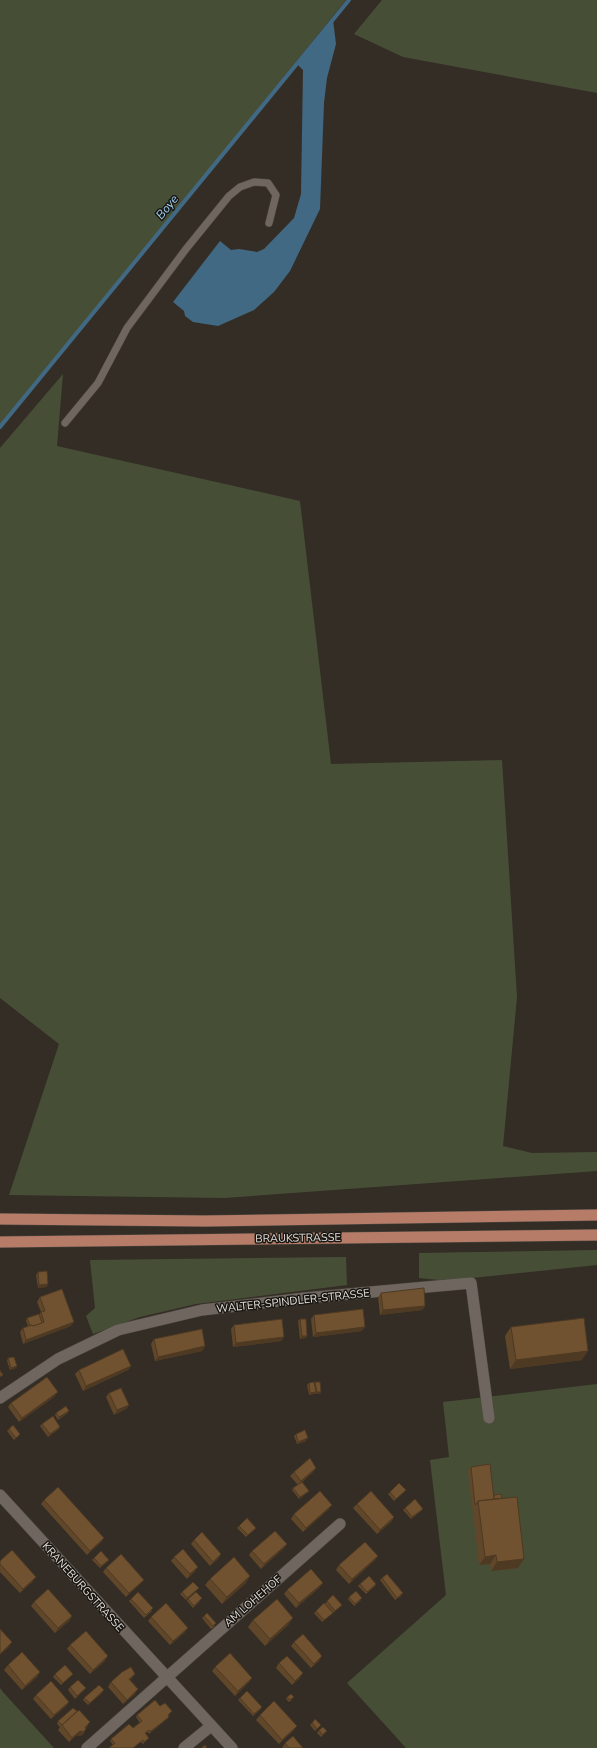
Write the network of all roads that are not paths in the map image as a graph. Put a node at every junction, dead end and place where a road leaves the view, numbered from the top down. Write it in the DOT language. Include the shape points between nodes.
graph roads {
  1 [pos="269,223"];
  2 [pos="66,423"];
  3 [pos="597,1215"];
  4 [pos="0,1219"];
  5 [pos="597,1235"];
  6 [pos="0,1242"];
  7 [pos="0,1398"];
  8 [pos="489,1418"];
  9 [pos="0,1495"];
  10 [pos="340,1524"];
  11 [pos="166,1678"];
  12 [pos="211,1726"];
  13 [pos="87,1748"];
  14 [pos="184,1748"];
  15 [pos="232,1748"];
  1 -- 2 [label="lane" via="276,195 268,183 254,182 240,187 230,196 186,249 127,328 98,383"];
  3 -- 4 [label="main road, BRAUKSTRASSE" via="205,1221"];
  5 -- 6 [label="main road, BRAUKSTRASSE"];
  7 -- 8 [label="street, WALTER-SPINDLER-STRASSE" via="58,1359 118,1330 202,1310 471,1283"];
  9 -- 11 [label="street, KRANEBURGSTRASSE"];
  10 -- 11 [label="street, AM LOHEHOF"];
  11 -- 12 [label="street, KRANEBURGSTRASSE"];
  11 -- 13 [label="street"];
  12 -- 14 [label="street"];
  12 -- 15 [label="street, KRANEBURGSTRASSE"];
}
